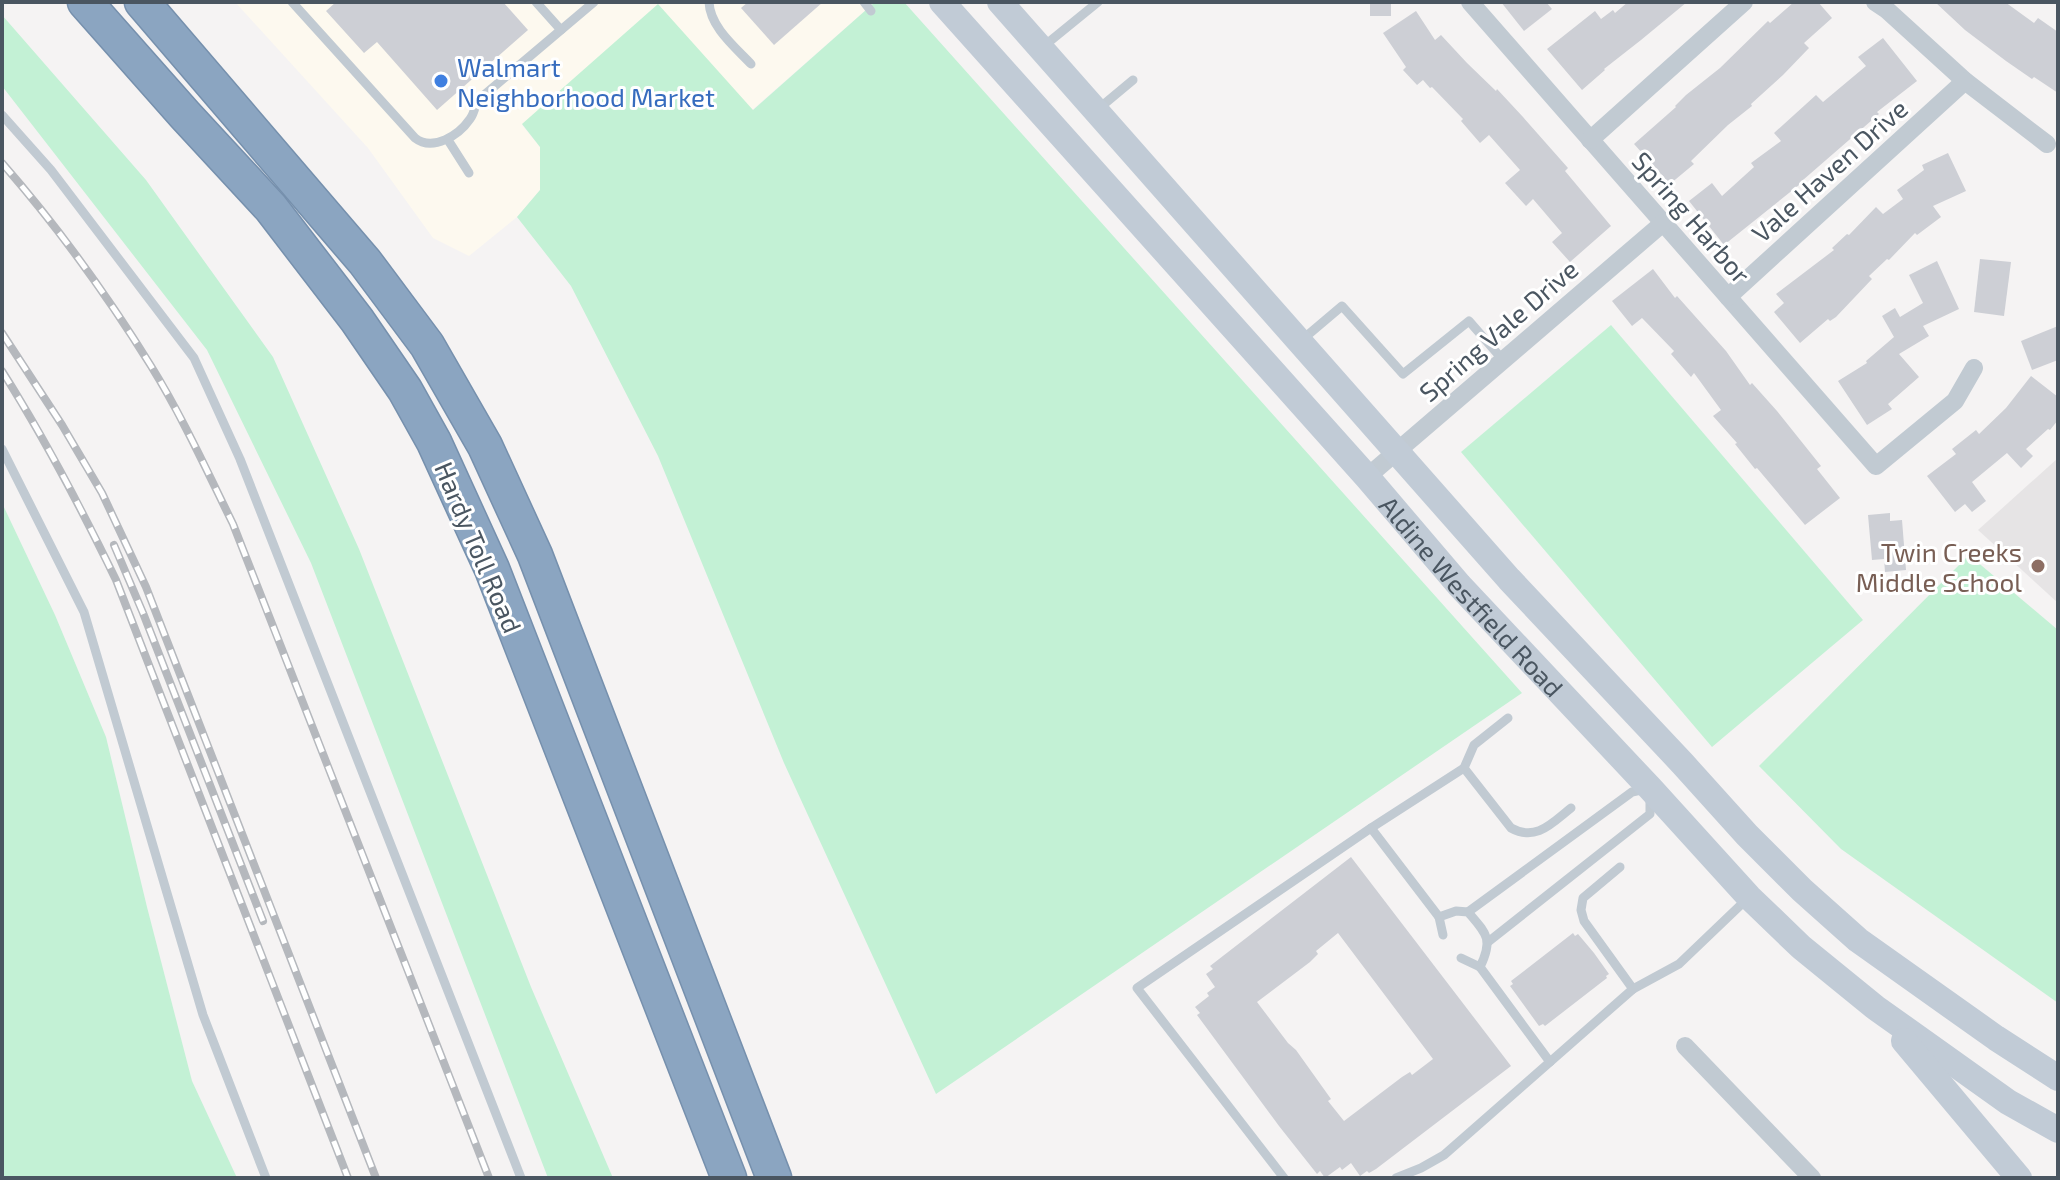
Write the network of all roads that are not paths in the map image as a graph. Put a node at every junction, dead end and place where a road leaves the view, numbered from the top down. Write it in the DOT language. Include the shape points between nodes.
graph roads {
  1 [pos="85,2"];
  2 [pos="142,2"];
  3 [pos="292,2"];
  4 [pos="536,2"];
  5 [pos="594,2"];
  6 [pos="709,2"];
  7 [pos="864,2"];
  8 [pos="942,2"];
  9 [pos="1000,2"];
  10 [pos="1098,2"];
  11 [pos="1470,2"];
  12 [pos="1744,2"];
  13 [pos="1875,2"];
  14 [pos="871,11"];
  15 [pos="561,30"];
  16 [pos="1041,49"];
  17 [pos="751,64"];
  18 [pos="1009,78"];
  19 [pos="1133,80"];
  20 [pos="1965,81"];
  21 [pos="1097,110"];
  22 [pos="2,115"];
  23 [pos="448,140"];
  24 [pos="1590,140"];
  25 [pos="2047,144"];
  26 [pos="469,173"];
  27 [pos="1663,223"];
  28 [pos="1728,297"];
  29 [pos="1300,341"];
  30 [pos="1503,360"];
  31 [pos="1974,368"];
  32 [pos="2,449"];
  33 [pos="1396,451"];
  34 [pos="1367,477"];
  35 [pos="1508,718"];
  36 [pos="1683,764"];
  37 [pos="1464,768"];
  38 [pos="1650,788"];
  39 [pos="1571,808"];
  40 [pos="1371,828"];
  41 [pos="1620,867"];
  42 [pos="1749,897"];
  43 [pos="1468,912"];
  44 [pos="1439,917"];
  45 [pos="1443,935"];
  46 [pos="1488,942"];
  47 [pos="1461,958"];
  48 [pos="1480,967"];
  49 [pos="1633,989"];
  50 [pos="1876,1008"];
  51 [pos="1685,1046"];
  52 [pos="1550,1062"];
  53 [pos="2058,1078"];
  54 [pos="2058,1130"];
  55 [pos="266,1178"];
  56 [pos="521,1178"];
  57 [pos="729,1178"];
  58 [pos="774,1178"];
  59 [pos="1284,1178"];
  60 [pos="1396,1178"];
  61 [pos="1812,1178"];
  62 [pos="2019,1178"];
  1 -- 57 [label="highway, Hardy Toll Road" via="271,208 357,320 434,442 492,569"];
  2 -- 58 [label="highway, Hardy Toll Road" via="365,262 427,345 485,446 535,555"];
  3 -- 23 [label="lane" via="415,138 429,144"];
  4 -- 15 [label="lane"];
  5 -- 15 [label="lane"];
  6 -- 17 [label="lane" via="722,32"];
  7 -- 14 [label="lane"];
  8 -- 18 [label="main road, Aldine Westfield Road"];
  9 -- 16 [label="main road, Aldine Westfield Road"];
  10 -- 16 [label="lane"];
  11 -- 24 [label="street, Spring Harbor"];
  12 -- 24 [label="street"];
  13 -- 20 [label="street"];
  15 -- 23 [label="lane" via="477,101 470,120"];
  16 -- 18 [label="main road"];
  16 -- 21 [label="main road, Aldine Westfield Road"];
  18 -- 34 [label="main road, Aldine Westfield Road"];
  19 -- 21 [label="lane"];
  20 -- 25 [label="street"];
  20 -- 28 [label="street, Vale Haven Drive"];
  21 -- 29 [label="main road, Aldine Westfield Road"];
  22 -- 56 [label="lane" via="51,170 194,358 240,459"];
  23 -- 26 [label="lane"];
  24 -- 27 [label="street, Spring Harbor"];
  27 -- 28 [label="street, Spring Harbor"];
  27 -- 30 [label="street, Spring Vale Drive"];
  28 -- 31 [label="street, Spring Harbor" via="1876,466 1955,401"];
  29 -- 30 [label="lane" via="1342,306 1403,374 1469,321"];
  29 -- 33 [label="main road, Aldine Westfield Road"];
  30 -- 33 [label="street, Spring Vale Drive"];
  32 -- 55 [label="lane" via="84,612 203,1015"];
  33 -- 34 [label="street, Spring Vale Drive"];
  33 -- 36 [label="main road, Aldine Westfield Road"];
  34 -- 38 [label="main road, Aldine Westfield Road"];
  35 -- 37 [label="lane" via="1474,745"];
  36 -- 38 [label="main road"];
  36 -- 53 [label="main road, Aldine Westfield Road" via="1747,835 1858,940"];
  37 -- 39 [label="lane" via="1519,832 1539,832"];
  37 -- 40 [label="lane"];
  38 -- 42 [label="main road, Aldine Westfield Road"];
  38 -- 43 [label="lane" via="1632,792"];
  38 -- 46 [label="lane" via="1650,814"];
  40 -- 44 [label="lane"];
  40 -- 59 [label="lane" via="1137,988"];
  41 -- 49 [label="lane" via="1583,898 1581,910"];
  42 -- 49 [label="lane" via="1679,964"];
  42 -- 50 [label="main road, Aldine Westfield Road"];
  43 -- 44 [label="lane"];
  43 -- 46 [label="lane"];
  44 -- 45 [label="lane"];
  46 -- 48 [label="lane"];
  47 -- 48 [label="lane"];
  48 -- 52 [label="lane"];
  49 -- 52 [label="lane"];
  50 -- 54 [label="main road, Aldine Westfield Road" via="2008,1102"];
  50 -- 62 [label="main road"];
  51 -- 61 [label="street"];
  52 -- 60 [label="lane" via="1444,1155"];
}
